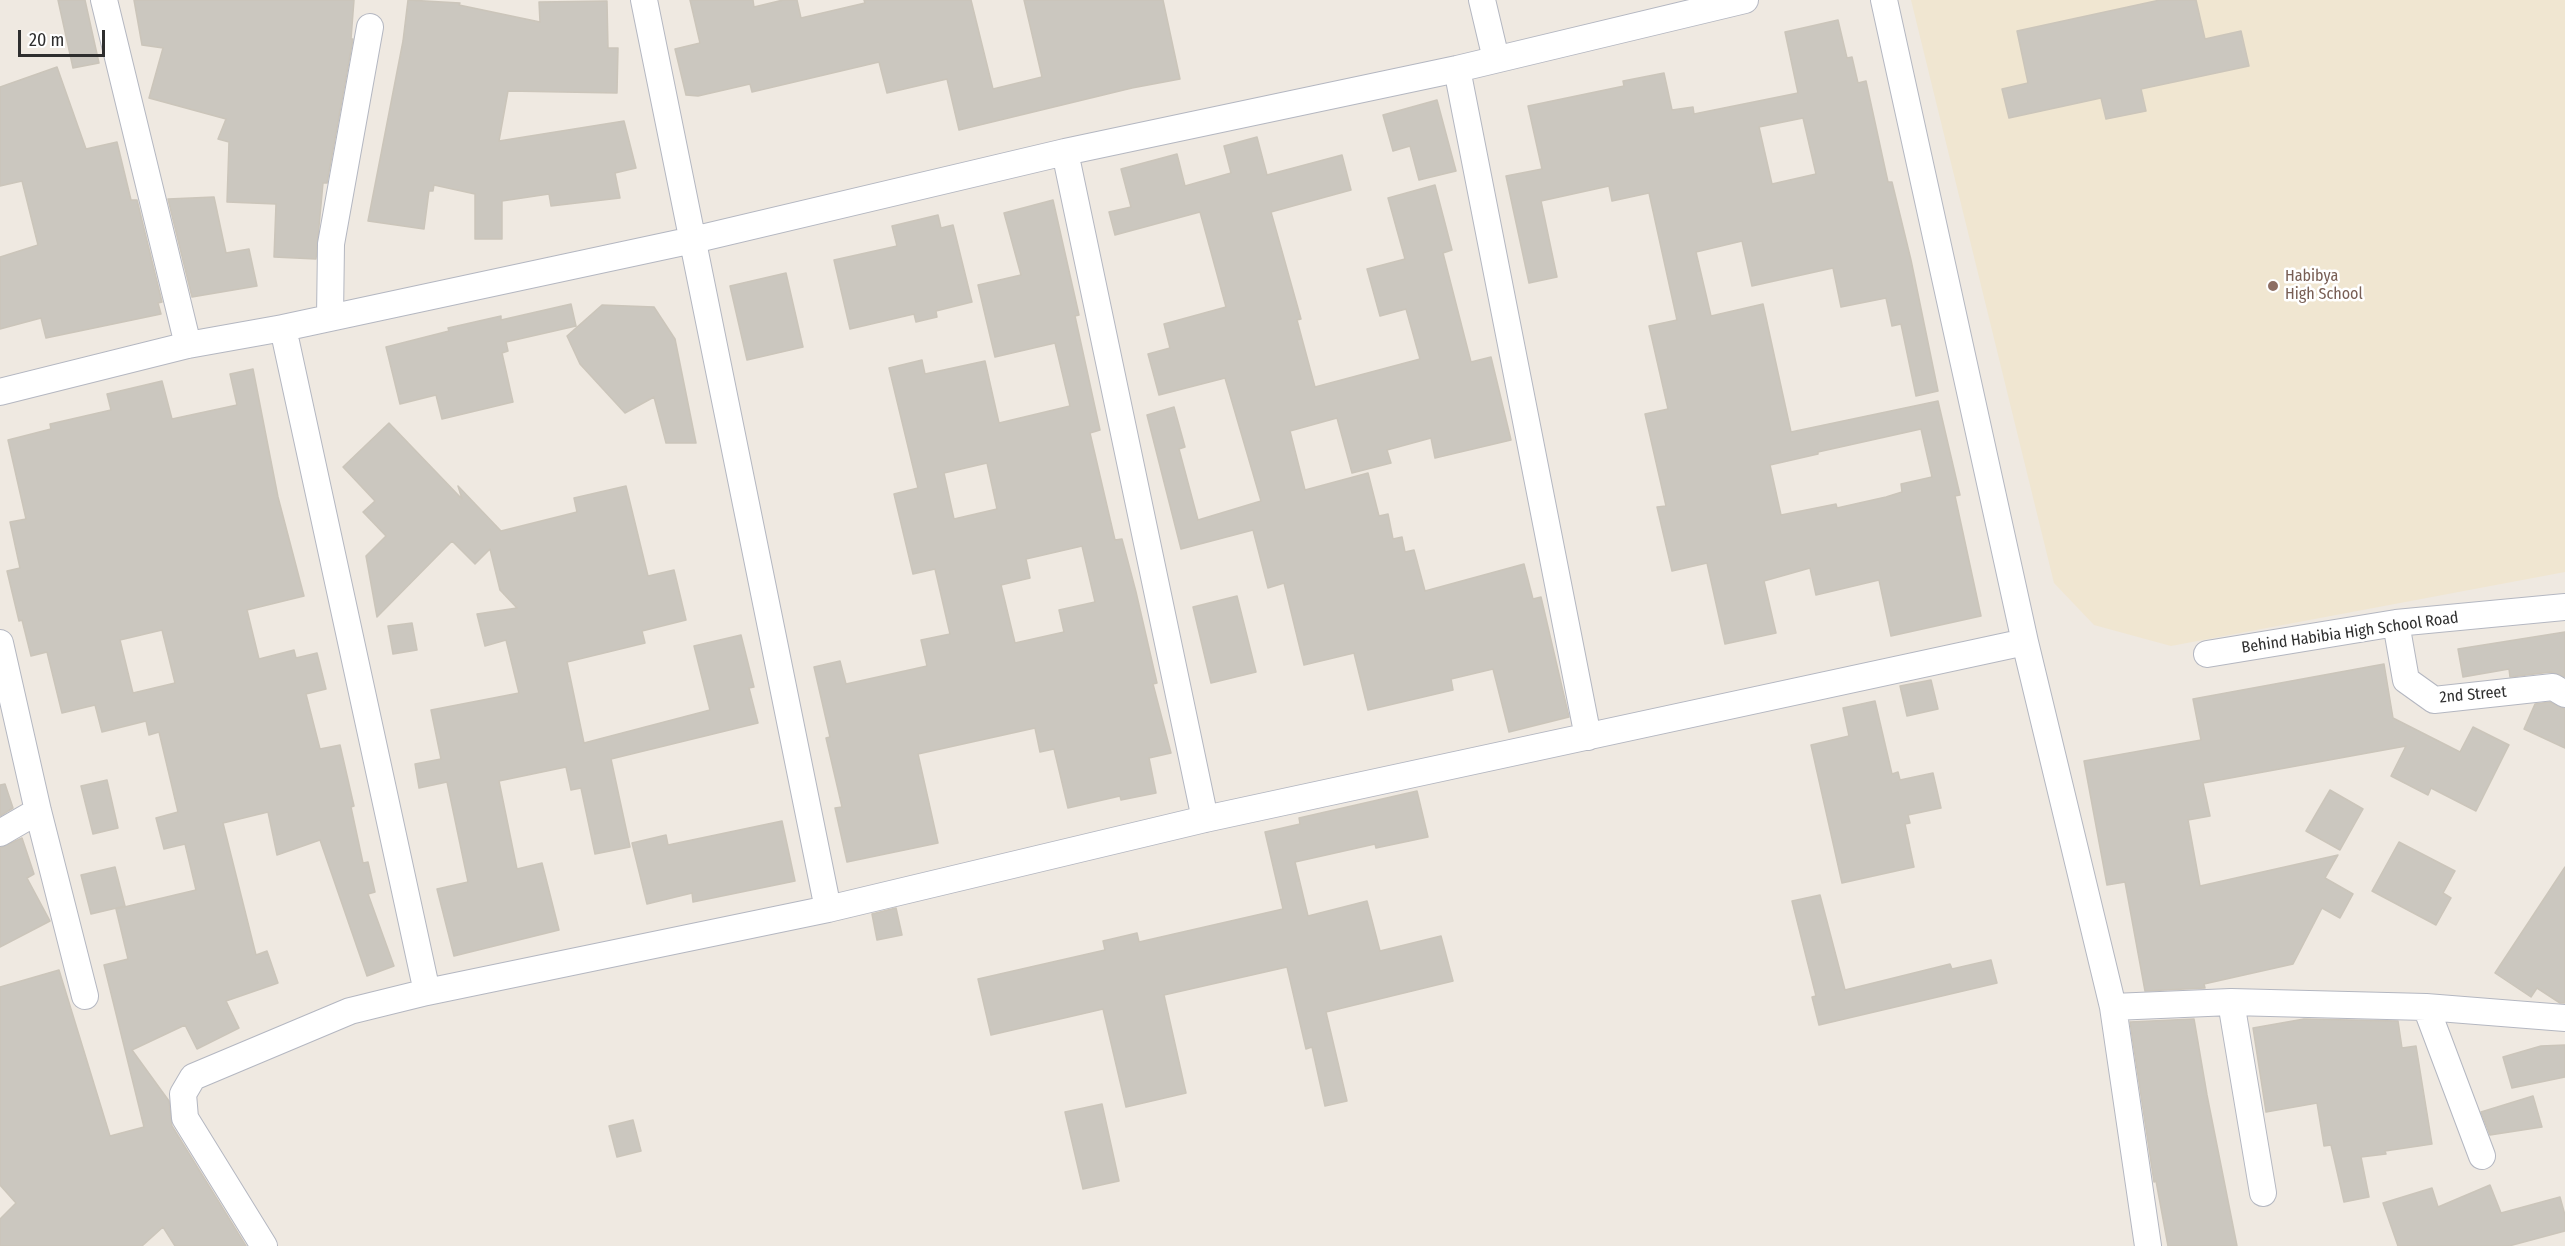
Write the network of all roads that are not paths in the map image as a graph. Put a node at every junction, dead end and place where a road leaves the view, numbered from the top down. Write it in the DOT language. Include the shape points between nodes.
graph roads {
  1 [pos="104,0"];
  2 [pos="644,0"];
  3 [pos="1482,0"];
  4 [pos="1745,0"];
  5 [pos="1884,0"];
  6 [pos="370,27"];
  7 [pos="1496,59"];
  8 [pos="1457,69"];
  9 [pos="1065,152"];
  10 [pos="693,240"];
  11 [pos="330,317"];
  12 [pos="283,328"];
  13 [pos="188,345"];
  14 [pos="0,392"];
  15 [pos="2565,608"];
  16 [pos="2396,623"];
  17 [pos="2025,642"];
  18 [pos="0,643"];
  19 [pos="2207,654"];
  20 [pos="5,691"];
  21 [pos="2565,694"];
  22 [pos="1588,737"];
  23 [pos="38,811"];
  24 [pos="1204,819"];
  25 [pos="0,833"];
  26 [pos="828,909"];
  27 [pos="427,992"];
  28 [pos="85,996"];
  29 [pos="2231,1002"];
  30 [pos="2113,1006"];
  31 [pos="2426,1007"];
  32 [pos="2565,1018"];
  33 [pos="2482,1156"];
  34 [pos="2263,1193"];
  35 [pos="264,1246"];
  36 [pos="2148,1246"];
  1 -- 13 [label="street"];
  2 -- 10 [label="street"];
  3 -- 7 [label="street"];
  4 -- 7 [label="street"];
  5 -- 17 [label="street"];
  6 -- 11 [label="street" via="332,244"];
  7 -- 8 [label="street"];
  8 -- 9 [label="street"];
  8 -- 22 [label="street"];
  9 -- 10 [label="street"];
  9 -- 24 [label="street"];
  10 -- 11 [label="street"];
  10 -- 26 [label="street"];
  11 -- 12 [label="street"];
  12 -- 13 [label="street"];
  12 -- 27 [label="street"];
  13 -- 14 [label="street"];
  15 -- 16 [label="street, Behind Habibia High School Road"];
  16 -- 19 [label="street, Behind Habibia High School Road"];
  16 -- 21 [label="street, 2nd Street" via="2406,680 2434,700 2553,687"];
  17 -- 22 [label="street"];
  17 -- 30 [label="street"];
  18 -- 20 [label="street"];
  20 -- 23 [label="street"];
  22 -- 24 [label="street"];
  23 -- 25 [label="street"];
  23 -- 28 [label="street"];
  24 -- 26 [label="street"];
  26 -- 27 [label="street"];
  27 -- 35 [label="street" via="350,1011 193,1077 183,1094 184,1118"];
  29 -- 30 [label="street"];
  29 -- 31 [label="street"];
  29 -- 34 [label="street"];
  30 -- 36 [label="street"];
  31 -- 32 [label="street"];
  31 -- 33 [label="street"];
}
